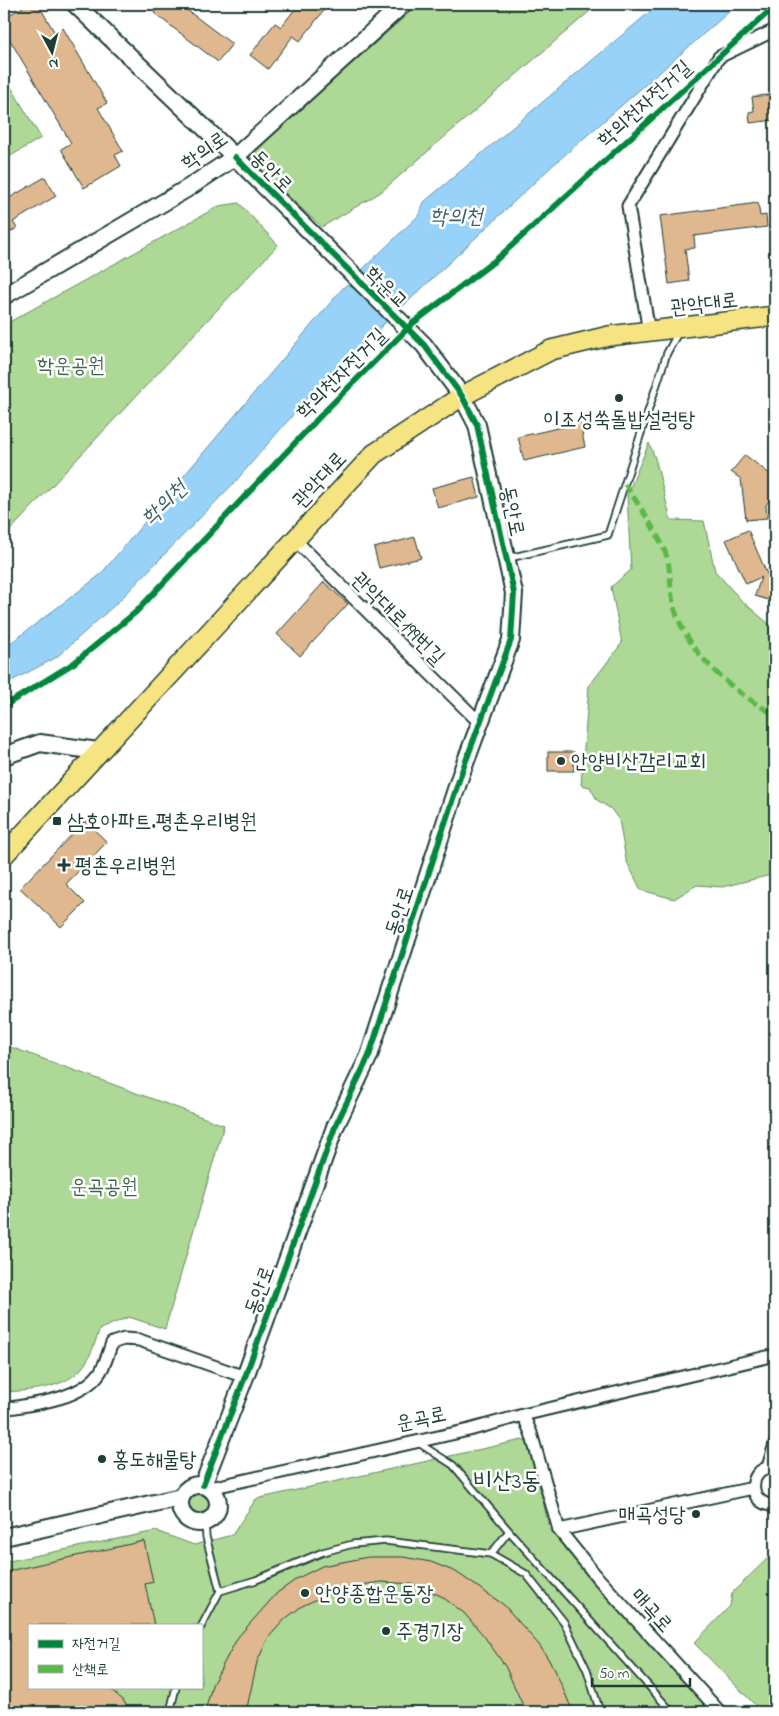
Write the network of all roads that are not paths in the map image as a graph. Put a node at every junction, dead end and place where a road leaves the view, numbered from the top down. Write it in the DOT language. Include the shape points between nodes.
graph roads {
  1 [pos="74,4"];
  2 [pos="403,4"];
  3 [pos="775,30"];
  4 [pos="236,157"];
  5 [pos="328,252"];
  6 [pos="4,296"];
  7 [pos="775,316"];
  8 [pos="680,329"];
  9 [pos="649,332"];
  10 [pos="424,345"];
  11 [pos="462,396"];
  12 [pos="294,538"];
  13 [pos="507,559"];
  14 [pos="479,722"];
  15 [pos="98,751"];
  16 [pos="4,756"];
  17 [pos="4,855"];
  18 [pos="775,1355"];
  19 [pos="245,1377"];
  20 [pos="4,1409"];
  21 [pos="523,1415"];
  22 [pos="415,1441"];
  23 [pos="775,1444"];
  24 [pos="772,1467"];
  25 [pos="207,1486"];
  26 [pos="753,1488"];
  27 [pos="181,1497"];
  28 [pos="775,1505"];
  29 [pos="206,1522"];
  30 [pos="559,1530"];
  31 [pos="509,1531"];
  32 [pos="4,1537"];
  33 [pos="491,1554"];
  34 [pos="220,1591"];
  35 [pos="202,1625"];
  36 [pos="176,1688"];
  37 [pos="170,1712"];
  38 [pos="600,1712"];
  39 [pos="672,1712"];
  40 [pos="720,1712"];
  1 -- 4 [label="street, 동안로"];
  2 -- 4 [label="street, 학의로"];
  3 -- 9 [label="street" via="719,57 628,206"];
  4 -- 5 [label="street, 동안로"];
  4 -- 6 [label="street, 학의로"];
  5 -- 10 [label="street, 학운교"];
  7 -- 8 [label="main road, 관악대로"];
  8 -- 9 [label="main road, 관악대로"];
  8 -- 13 [label="lane" via="666,353 608,535"];
  9 -- 11 [label="main road, 관악대로" via="609,336 551,350"];
  10 -- 11 [label="street, 동안로"];
  11 -- 12 [label="main road, 관악대로" via="374,454"];
  11 -- 13 [label="street, 동안로" via="477,425"];
  12 -- 14 [label="street, 관악대로199번길"];
  12 -- 15 [label="main road, 관악대로"];
  13 -- 14 [label="street, 동안로" via="514,594 511,640"];
  14 -- 19 [label="street, 동안로" via="369,1056 335,1127"];
  15 -- 16 [label="street" via="40,743"];
  15 -- 17 [label="main road, 관악대로"];
  18 -- 21 [label="street, 운곡로"];
  19 -- 20 [label="street" via="139,1340 124,1339 112,1343 99,1375 87,1385 51,1401"];
  19 -- 25 [label="street, 동안로"];
  21 -- 22 [label="street, 운곡로"];
  21 -- 30 [label="street"];
  22 -- 25 [label="street, 운곡로"];
  22 -- 31 [label="lane" via="453,1465"];
  23 -- 24 [label="street"];
  24 -- 26 [label="street" via="760,1471"];
  25 -- 27 [label="street" via="194,1485"];
  25 -- 29 [label="street" via="219,1502 213,1518"];
  26 -- 28 [label="street" via="762,1502"];
  26 -- 30 [label="street"];
  27 -- 29 [label="street" via="179,1506 182,1514 196,1523"];
  27 -- 32 [label="street"];
  29 -- 34 [label="lane" via="206,1537"];
  30 -- 40 [label="street, 매곡로" via="597,1577"];
  31 -- 33 [label="lane"];
  31 -- 39 [label="lane"];
  33 -- 34 [label="lane" via="386,1541 353,1544"];
  33 -- 38 [label="lane" via="526,1574 564,1622 587,1670"];
  34 -- 35 [label="lane"];
  36 -- 37 [label="lane"];
}
